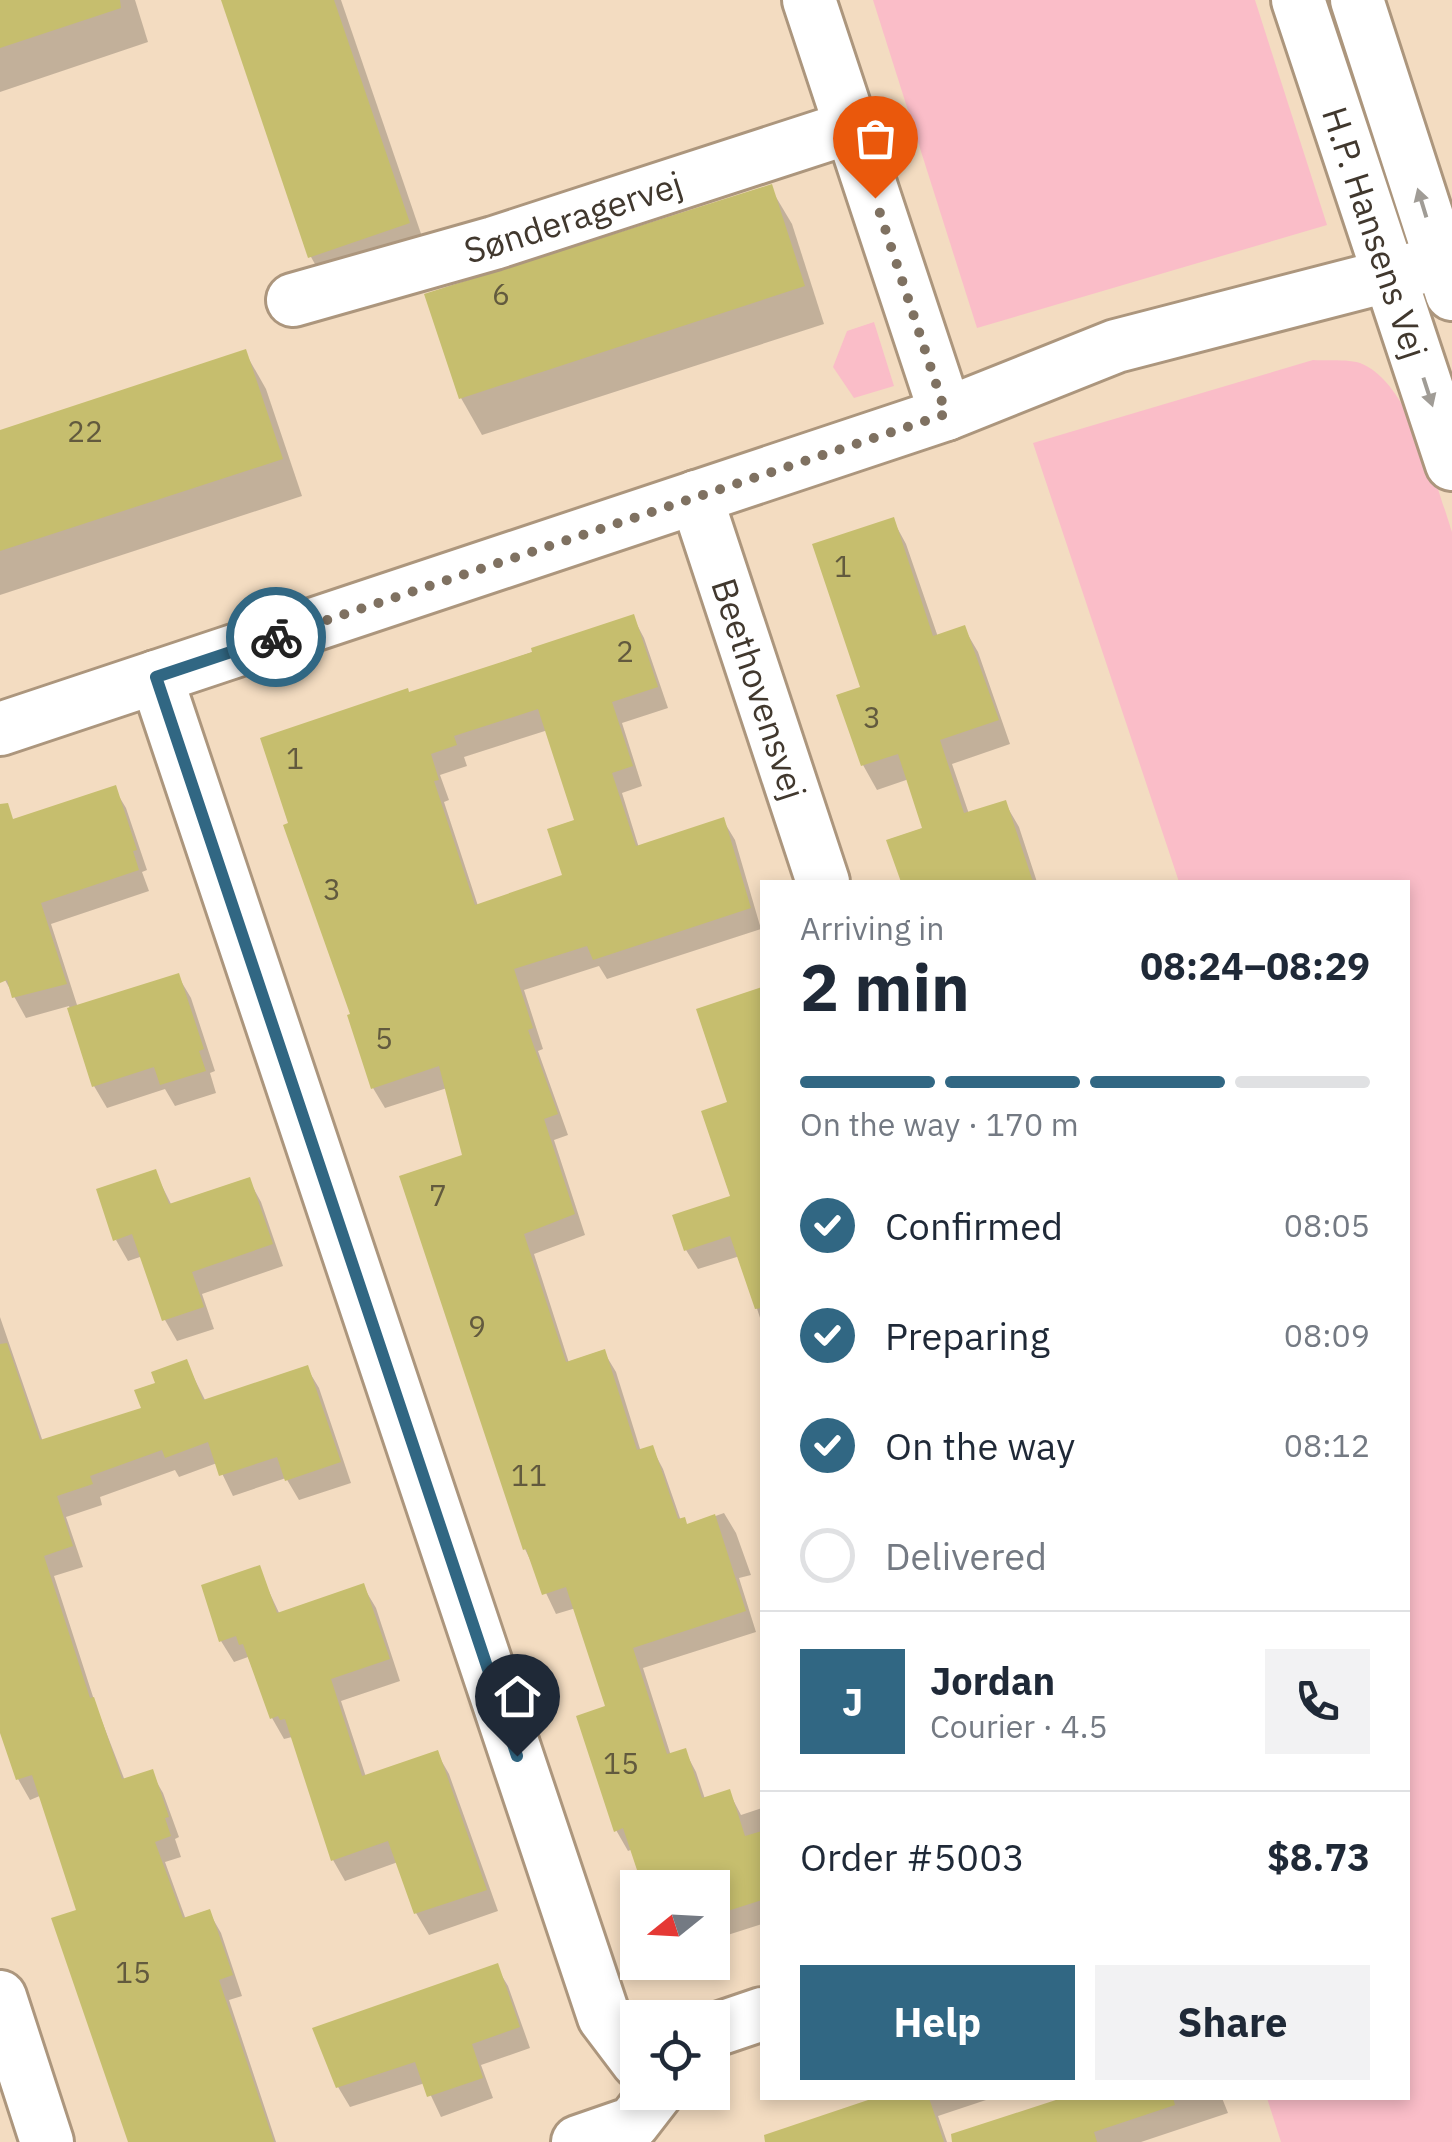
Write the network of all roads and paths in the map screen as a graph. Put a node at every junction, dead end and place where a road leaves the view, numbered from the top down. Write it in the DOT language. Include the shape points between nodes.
graph roads {
  1 [pos="809,0"];
  2 [pos="1298,0"];
  3 [pos="1357,0"];
  4 [pos="851,127"];
  5 [pos="1390,278"];
  6 [pos="1447,279"];
  7 [pos="293,300"];
  8 [pos="946,414"];
  9 [pos="1452,464"];
  10 [pos="696,497"];
  11 [pos="156,677"];
  12 [pos="0,729"];
  13 [pos="822,880"];
  14 [pos="0,1997"];
  15 [pos="760,2015"];
  16 [pos="730,2025"];
  17 [pos="620,2038"];
  18 [pos="643,2110"];
  19 [pos="47,2142"];
  20 [pos="578,2142"];
  1 -- 4 [label="street"];
  2 -- 5 [label="street, H.P. Hansens Vej"];
  6 -- 3 [label="street, H.P. Hansens Vej, one-way"];
  4 -- 7 [label="street, Sønderagervej" via="494,244"];
  4 -- 8 [label="street"];
  5 -- 6 [label="street"];
  5 -- 8 [label="street" via="1116,346"];
  5 -- 9 [label="street, H.P. Hansens Vej, one-way"];
  8 -- 10 [label="street"];
  10 -- 11 [label="street"];
  10 -- 13 [label="street, Beethovensvej"];
  11 -- 12 [label="street"];
  11 -- 17 [label="street" via="604,2017"];
  14 -- 19 [label="street"];
  15 -- 16 [label="street"];
  18 -- 20 [label="street" via="633,2123"];
}
